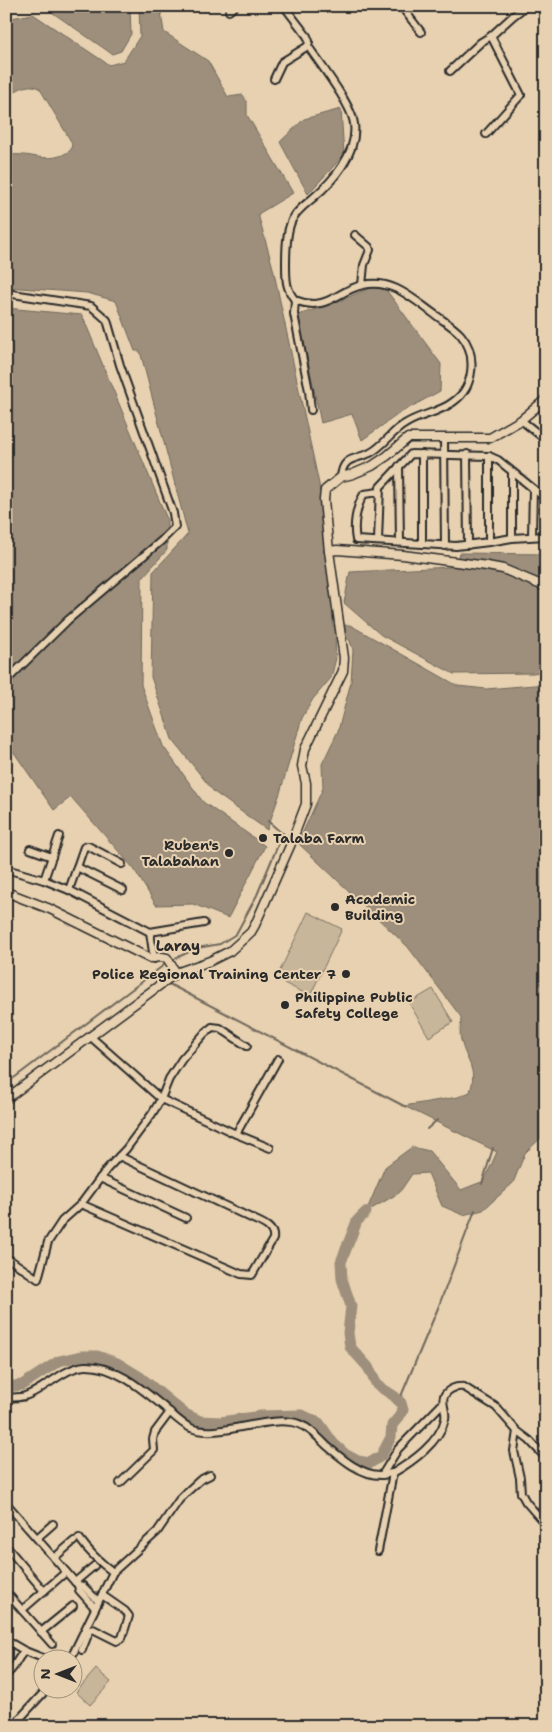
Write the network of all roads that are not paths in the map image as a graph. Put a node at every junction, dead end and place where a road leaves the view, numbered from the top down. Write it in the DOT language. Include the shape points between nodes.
graph roads {
  1 [pos="235,6"];
  2 [pos="284,6"];
  3 [pos="401,6"];
  4 [pos="526,6"];
  5 [pos="229,12"];
  6 [pos="421,32"];
  7 [pos="492,36"];
  8 [pos="308,46"];
  9 [pos="450,71"];
  10 [pos="274,79"];
  11 [pos="486,134"];
  12 [pos="355,235"];
  13 [pos="362,285"];
  14 [pos="6,293"];
  15 [pos="295,300"];
  16 [pos="546,399"];
  17 [pos="311,410"];
  18 [pos="521,420"];
  19 [pos="444,438"];
  20 [pos="546,440"];
  21 [pos="422,454"];
  22 [pos="444,454"];
  23 [pos="467,454"];
  24 [pos="489,456"];
  25 [pos="399,466"];
  26 [pos="512,472"];
  27 [pos="341,477"];
  28 [pos="533,489"];
  29 [pos="379,492"];
  30 [pos="546,499"];
  31 [pos="532,536"];
  32 [pos="546,536"];
  33 [pos="512,538"];
  34 [pos="378,541"];
  35 [pos="400,542"];
  36 [pos="489,542"];
  37 [pos="422,543"];
  38 [pos="468,545"];
  39 [pos="445,546"];
  40 [pos="329,551"];
  41 [pos="546,587"];
  42 [pos="6,678"];
  43 [pos="59,836"];
  44 [pos="30,850"];
  45 [pos="52,857"];
  46 [pos="122,864"];
  47 [pos="77,867"];
  48 [pos="6,869"];
  49 [pos="44,880"];
  50 [pos="69,890"];
  51 [pos="123,890"];
  52 [pos="6,892"];
  53 [pos="204,923"];
  54 [pos="150,932"];
  55 [pos="154,959"];
  56 [pos="174,969"];
  57 [pos="91,1037"];
  58 [pos="247,1046"];
  59 [pos="278,1059"];
  60 [pos="6,1099"];
  61 [pos="161,1099"];
  62 [pos="236,1134"];
  63 [pos="270,1148"];
  64 [pos="119,1156"];
  65 [pos="100,1178"];
  66 [pos="81,1204"];
  67 [pos="186,1218"];
  68 [pos="6,1257"];
  69 [pos="6,1398"];
  70 [pos="443,1403"];
  71 [pos="170,1412"];
  72 [pos="517,1432"];
  73 [pos="546,1458"];
  74 [pos="393,1472"];
  75 [pos="210,1475"];
  76 [pos="382,1475"];
  77 [pos="120,1483"];
  78 [pos="6,1503"];
  79 [pos="53,1524"];
  80 [pos="546,1525"];
  81 [pos="37,1538"];
  82 [pos="6,1546"];
  83 [pos="378,1550"];
  84 [pos="54,1558"];
  85 [pos="94,1566"];
  86 [pos="66,1572"];
  87 [pos="113,1572"];
  88 [pos="77,1583"];
  89 [pos="44,1591"];
  90 [pos="6,1592"];
  91 [pos="100,1598"];
  92 [pos="73,1606"];
  93 [pos="95,1608"];
  94 [pos="22,1610"];
  95 [pos="41,1632"];
  96 [pos="6,1640"];
  97 [pos="52,1644"];
  98 [pos="75,1650"];
  99 [pos="82,1650"];
  100 [pos="25,1651"];
  101 [pos="32,1654"];
  102 [pos="6,1674"];
  103 [pos="37,1700"];
  104 [pos="13,1726"];
  1 -- 5 [label="street"];
  2 -- 8 [label="street" via="307,36"];
  3 -- 6 [label="street"];
  4 -- 7 [label="street"];
  7 -- 9 [label="street"];
  7 -- 11 [label="street" via="521,96"];
  8 -- 10 [label="street" via="282,62"];
  8 -- 15 [label="street" via="349,107 355,126 343,166 302,206 291,222 286,279 288,292"];
  12 -- 13 [label="street" via="370,250 364,265"];
  13 -- 15 [label="street" via="325,302 313,304"];
  13 -- 27 [label="street" via="376,283 398,288 455,329 468,346 472,372 454,402 410,420 370,453 346,462"];
  14 -- 42 [label="street" via="91,306 108,320 175,527"];
  15 -- 17 [label="street" via="294,314"];
  16 -- 18 [label="street"];
  18 -- 19 [label="street" via="490,438"];
  18 -- 20 [label="street"];
  19 -- 22 [label="street"];
  19 -- 27 [label="street" via="408,438 372,466"];
  21 -- 22 [label="street"];
  21 -- 25 [label="street" via="411,454"];
  21 -- 37 [label="street"];
  22 -- 23 [label="street"];
  22 -- 39 [label="street"];
  23 -- 24 [label="street"];
  23 -- 38 [label="street"];
  24 -- 26 [label="street"];
  24 -- 36 [label="street"];
  25 -- 29 [label="street"];
  25 -- 35 [label="street"];
  26 -- 28 [label="street"];
  26 -- 33 [label="street"];
  27 -- 40 [label="street" via="326,490 324,500"];
  28 -- 30 [label="street"];
  28 -- 31 [label="street"];
  29 -- 34 [label="street"];
  29 -- 34 [label="street" via="364,494 354,530 356,540"];
  31 -- 32 [label="street"];
  31 -- 33 [label="street"];
  33 -- 36 [label="street"];
  34 -- 35 [label="street"];
  35 -- 37 [label="street"];
  36 -- 38 [label="street"];
  37 -- 39 [label="street"];
  38 -- 39 [label="street"];
  40 -- 41 [label="street" via="403,555 503,569"];
  40 -- 56 [label="street" via="344,658 342,672 305,749 302,766 306,804 251,932 230,951 210,961"];
  43 -- 45 [label="street"];
  44 -- 45 [label="street"];
  45 -- 49 [label="street"];
  46 -- 47 [label="street" via="86,846"];
  47 -- 50 [label="street"];
  47 -- 51 [label="street"];
  48 -- 49 [label="street"];
  49 -- 50 [label="street"];
  50 -- 54 [label="street"];
  52 -- 55 [label="street" via="50,909"];
  53 -- 54 [label="street"];
  54 -- 55 [label="street"];
  55 -- 56 [label="street" via="167,958"];
  56 -- 57 [label="street"];
  57 -- 60 [label="street"];
  57 -- 61 [label="street"];
  58 -- 61 [label="street" via="220,1028 212,1027 182,1059"];
  59 -- 62 [label="street"];
  61 -- 62 [label="street"];
  61 -- 64 [label="street"];
  62 -- 63 [label="street"];
  64 -- 65 [label="street"];
  64 -- 66 [label="street" via="268,1227 274,1235 252,1275 242,1274"];
  65 -- 66 [label="street"];
  65 -- 67 [label="street"];
  66 -- 68 [label="street" via="62,1221 48,1242 38,1279"];
  69 -- 71 [label="street" via="23,1397 68,1371 85,1366 117,1374"];
  70 -- 72 [label="street" via="448,1392 464,1387 496,1407"];
  70 -- 74 [label="street" via="446,1417 441,1431 411,1463"];
  70 -- 76 [label="street" via="398,1448"];
  71 -- 76 [label="street" via="191,1428 207,1432 287,1421 301,1425 344,1459 364,1471"];
  71 -- 77 [label="street" via="155,1432 154,1450"];
  72 -- 73 [label="street"];
  72 -- 80 [label="street" via="514,1451 521,1492"];
  74 -- 76 [label="street"];
  74 -- 83 [label="street"];
  75 -- 87 [label="street" via="179,1500 157,1532"];
  78 -- 81 [label="street"];
  79 -- 81 [label="street"];
  81 -- 84 [label="street"];
  82 -- 89 [label="street"];
  84 -- 86 [label="street"];
  84 -- 87 [label="street" via="77,1540"];
  85 -- 88 [label="street"];
  86 -- 88 [label="street"];
  86 -- 89 [label="street"];
  87 -- 91 [label="street"];
  88 -- 91 [label="street"];
  88 -- 93 [label="street"];
  89 -- 94 [label="street"];
  90 -- 94 [label="street"];
  91 -- 93 [label="street"];
  91 -- 99 [label="street" via="126,1611 129,1616 122,1638 117,1641 93,1629"];
  92 -- 95 [label="street"];
  93 -- 98 [label="street"];
  94 -- 95 [label="street"];
  95 -- 97 [label="street"];
  96 -- 100 [label="street"];
  100 -- 101 [label="street"];
  100 -- 102 [label="street" via="12,1671"];
  103 -- 104 [label="street"];
}
